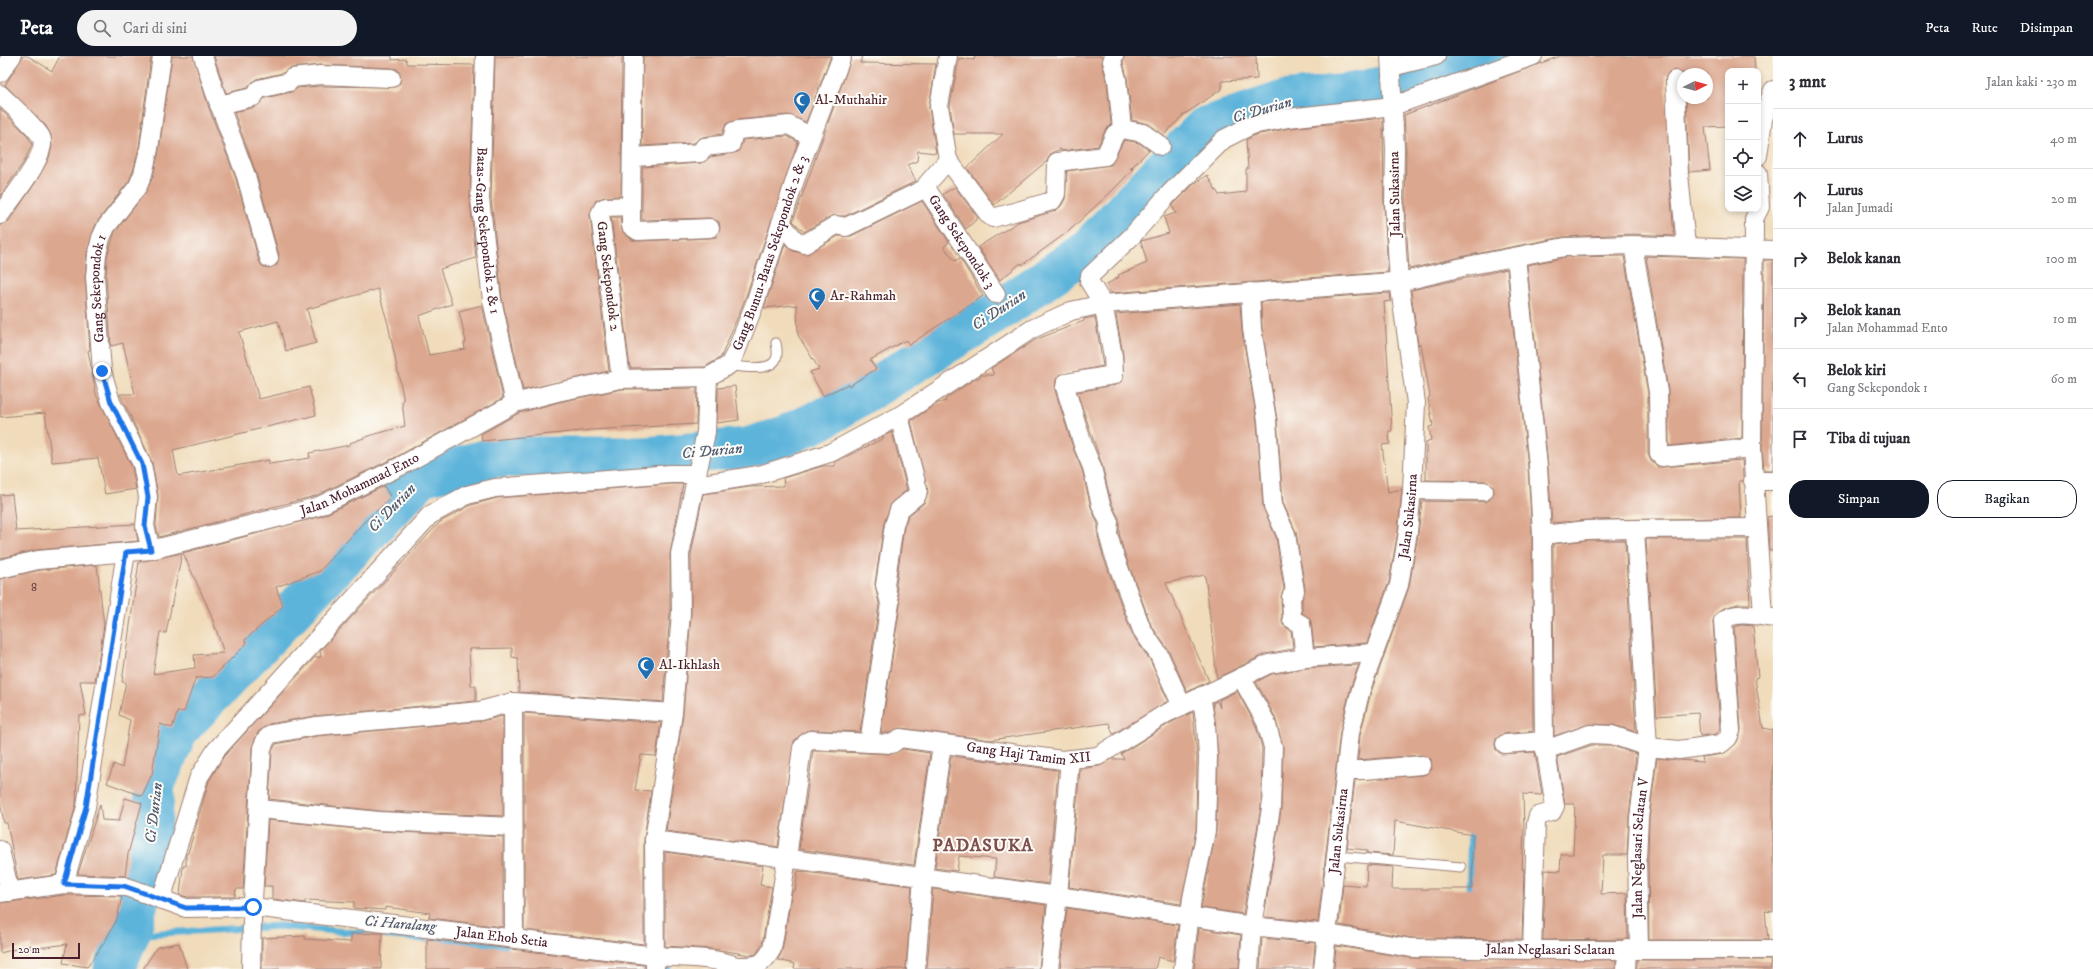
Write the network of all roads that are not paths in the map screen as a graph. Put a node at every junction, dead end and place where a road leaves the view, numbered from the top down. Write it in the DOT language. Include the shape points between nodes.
graph roads {
  1 [pos="12,56"];
  2 [pos="162,56"];
  3 [pos="203,56"];
  4 [pos="485,56"];
  5 [pos="633,56"];
  6 [pos="842,56"];
  7 [pos="948,56"];
  8 [pos="1114,56"];
  9 [pos="1436,56"];
  10 [pos="1533,56"];
  11 [pos="1391,66"];
  12 [pos="0,73"];
  13 [pos="391,78"];
  14 [pos="1675,80"];
  15 [pos="1773,90"];
  16 [pos="0,94"];
  17 [pos="1393,102"];
  18 [pos="219,105"];
  19 [pos="1122,129"];
  20 [pos="811,137"];
  21 [pos="1760,140"];
  22 [pos="1161,146"];
  23 [pos="633,157"];
  24 [pos="948,160"];
  25 [pos="1758,176"];
  26 [pos="926,188"];
  27 [pos="631,206"];
  28 [pos="0,215"];
  29 [pos="781,223"];
  30 [pos="710,228"];
  31 [pos="1633,245"];
  32 [pos="1686,246"];
  33 [pos="1754,248"];
  34 [pos="1773,250"];
  35 [pos="1516,257"];
  36 [pos="269,258"];
  37 [pos="1399,282"];
  38 [pos="1250,292"];
  39 [pos="996,294"];
  40 [pos="1103,304"];
  41 [pos="776,344"];
  42 [pos="729,365"];
  43 [pos="708,377"];
  44 [pos="621,379"];
  45 [pos="515,403"];
  46 [pos="899,416"];
  47 [pos="1752,448"];
  48 [pos="697,477"];
  49 [pos="1754,481"];
  50 [pos="1773,481"];
  51 [pos="1412,490"];
  52 [pos="1484,491"];
  53 [pos="1757,528"];
  54 [pos="1635,530"];
  55 [pos="1542,535"];
  56 [pos="151,550"];
  57 [pos="126,552"];
  58 [pos="0,569"];
  59 [pos="1768,617"];
  60 [pos="1373,654"];
  61 [pos="1305,658"];
  62 [pos="1241,677"];
  63 [pos="1201,696"];
  64 [pos="512,702"];
  65 [pos="1182,706"];
  66 [pos="673,713"];
  67 [pos="1648,739"];
  68 [pos="869,743"];
  69 [pos="942,744"];
  70 [pos="1505,744"];
  71 [pos="1545,745"];
  72 [pos="1070,759"];
  73 [pos="1422,765"];
  74 [pos="1347,770"];
  75 [pos="260,809"];
  76 [pos="513,827"];
  77 [pos="654,840"];
  78 [pos="0,850"];
  79 [pos="1337,856"];
  80 [pos="788,858"];
  81 [pos="1461,867"];
  82 [pos="923,877"];
  83 [pos="64,884"];
  84 [pos="5,892"];
  85 [pos="1058,896"];
  86 [pos="161,900"];
  87 [pos="252,912"];
  88 [pos="1189,915"];
  89 [pos="1252,926"];
  90 [pos="1328,934"];
  91 [pos="514,938"];
  92 [pos="1633,949"];
  93 [pos="1532,950"];
  94 [pos="1773,950"];
  95 [pos="655,962"];
  96 [pos="740,968"];
  97 [pos="251,969"];
  98 [pos="916,969"];
  99 [pos="1049,969"];
  100 [pos="1183,969"];
  101 [pos="1249,969"];
  102 [pos="1323,969"];
  103 [pos="1626,969"];
  1 -- 12 [label="street"];
  2 -- 56 [label="street, Gang Sekepondok 1" via="143,174 138,186 106,227 97,254 96,277 102,371 111,402 142,464 148,497 145,526"];
  3 -- 18 [label="street"];
  4 -- 45 [label="street, Batas-Gang Sekepondok 2 & 1" via="480,199 492,300"];
  5 -- 23 [label="street"];
  6 -- 20 [label="street, Gang Buntu-Batas Sekepondok 2 & 3"];
  7 -- 24 [label="street" via="940,106"];
  8 -- 19 [label="street" via="1112,61 1117,79"];
  9 -- 11 [label="street"];
  10 -- 17 [label="street"];
  11 -- 17 [label="street, Jalan Sukasirna"];
  13 -- 18 [label="street" via="320,75 292,78 289,82 259,90 253,97"];
  14 -- 32 [label="street" via="1678,169"];
  15 -- 21 [label="street" via="1763,119"];
  16 -- 28 [label="street" via="41,136 42,147 35,164"];
  17 -- 37 [label="street, Jalan Sukasirna" via="1394,204"];
  17 -- 40 [label="street" via="1252,125 1224,139 1166,197 1132,236 1090,276 1089,281"];
  18 -- 36 [label="street" via="246,176"];
  19 -- 22 [label="street" via="1143,133"];
  19 -- 24 [label="street" via="1115,134 1105,156 1057,162 1056,194 1052,201 993,218"];
  20 -- 23 [label="street" via="789,125 738,130 734,131 731,144 704,147 700,153"];
  20 -- 29 [label="street, Gang Buntu-Batas Sekepondok 2 & 3"];
  23 -- 27 [label="street"];
  24 -- 26 [label="street, Gang Sekepondok 3"];
  25 -- 33 [label="street" via="1760,207 1754,219"];
  26 -- 29 [label="street" via="846,227 836,225 805,244 796,241"];
  26 -- 39 [label="street, Gang Sekepondok 3"];
  27 -- 30 [label="street" via="631,226 638,231"];
  27 -- 44 [label="street, Gang Sekepondok 2" via="606,207 600,214"];
  29 -- 42 [label="street, Gang Buntu-Batas Sekepondok 2 & 3" via="755,303"];
  31 -- 32 [label="street"];
  31 -- 35 [label="street" via="1565,247"];
  31 -- 47 [label="street" via="1658,392 1659,454 1662,457"];
  32 -- 33 [label="street"];
  33 -- 34 [label="street"];
  33 -- 47 [label="street"];
  35 -- 37 [label="street"];
  35 -- 55 [label="street" via="1538,458"];
  37 -- 38 [label="street"];
  37 -- 51 [label="street, Jalan Sukasirna" via="1415,390"];
  38 -- 40 [label="street"];
  38 -- 61 [label="street" via="1252,329 1267,420 1273,506 1286,534 1295,591 1291,597 1292,619 1301,624"];
  40 -- 46 [label="street" via="1071,310 1032,329"];
  40 -- 65 [label="street" via="1114,375 1066,383 1064,387 1088,456 1100,505 1109,522 1108,534 1113,552 1142,630 1158,655"];
  41 -- 42 [label="lane" via="777,356 772,364 752,368"];
  42 -- 43 [label="street, Gang Buntu-Batas Sekepondok 2 & 3"];
  43 -- 44 [label="street, Jalan Mohammad Ento"];
  43 -- 48 [label="street" via="706,432"];
  44 -- 45 [label="street, Jalan Mohammad Ento"];
  45 -- 56 [label="street, Jalan Mohammad Ento" via="401,466 319,506"];
  46 -- 48 [label="street" via="830,453 795,465 759,475"];
  46 -- 68 [label="street" via="918,490 899,510 894,525 885,585 890,602"];
  47 -- 49 [label="street"];
  48 -- 66 [label="street" via="680,554 681,613"];
  48 -- 86 [label="street" via="672,474 495,488 467,495 430,515 216,750 198,777"];
  49 -- 50 [label="street"];
  49 -- 53 [label="street"];
  51 -- 52 [label="street"];
  51 -- 60 [label="street, Jalan Sukasirna" via="1399,585"];
  53 -- 54 [label="street"];
  53 -- 59 [label="street"];
  54 -- 55 [label="street" via="1588,530"];
  54 -- 67 [label="street, Jalan Neglasari Selatan V"];
  55 -- 71 [label="street"];
  56 -- 57 [label="street, Jalan Mohammad Ento"];
  57 -- 58 [label="street, Jalan Mohammad Ento" via="38,560"];
  57 -- 83 [label="street" via="86,807"];
  59 -- 67 [label="street" via="1729,616 1722,624 1731,731 1728,738 1721,744 1679,750"];
  60 -- 61 [label="street, Gang Haji Tamim XII"];
  60 -- 74 [label="street, Jalan Sukasirna" via="1350,733"];
  61 -- 62 [label="street, Gang Haji Tamim XII" via="1269,664"];
  62 -- 63 [label="street, Gang Haji Tamim XII"];
  62 -- 89 [label="street" via="1266,722 1273,747 1271,808"];
  63 -- 65 [label="street, Gang Haji Tamim XII"];
  63 -- 88 [label="street" via="1208,757 1206,831"];
  64 -- 66 [label="street"];
  64 -- 75 [label="street" via="480,711 316,726 271,734 262,748"];
  64 -- 76 [label="street"];
  65 -- 72 [label="street, Gang Haji Tamim XII" via="1098,756"];
  66 -- 77 [label="street"];
  67 -- 71 [label="street" via="1590,734"];
  67 -- 92 [label="street, Jalan Neglasari Selatan V" via="1637,857"];
  68 -- 69 [label="street, Gang Haji Tamim XII" via="892,744 900,738"];
  68 -- 80 [label="street, Gang Haji Tamim XII" via="810,740 802,748"];
  69 -- 72 [label="street, Gang Haji Tamim XII"];
  69 -- 82 [label="street"];
  70 -- 71 [label="street"];
  71 -- 93 [label="street" via="1555,806 1552,812 1538,816 1536,823"];
  72 -- 85 [label="street"];
  73 -- 74 [label="street"];
  74 -- 79 [label="street, Jalan Sukasirna"];
  75 -- 76 [label="street" via="379,821"];
  75 -- 87 [label="street"];
  76 -- 91 [label="street"];
  77 -- 80 [label="street, Jalan Neglasari Selatan"];
  77 -- 95 [label="street"];
  78 -- 84 [label="street"];
  79 -- 81 [label="lane"];
  79 -- 90 [label="street, Jalan Sukasirna"];
  80 -- 82 [label="street, Jalan Neglasari Selatan"];
  80 -- 96 [label="street, Gang Haji Tamim XII" via="772,949 766,960 757,966"];
  82 -- 85 [label="street, Jalan Neglasari Selatan"];
  82 -- 98 [label="street"];
  83 -- 84 [label="street, Jalan Ehob Setia"];
  83 -- 86 [label="street, Jalan Ehob Setia" via="124,886"];
  85 -- 88 [label="street, Jalan Neglasari Selatan"];
  85 -- 99 [label="street"];
  86 -- 87 [label="street, Jalan Ehob Setia" via="186,908"];
  87 -- 91 [label="street, Jalan Ehob Setia"];
  87 -- 97 [label="street"];
  88 -- 89 [label="street, Jalan Neglasari Selatan"];
  88 -- 100 [label="street"];
  89 -- 90 [label="street, Jalan Neglasari Selatan"];
  89 -- 101 [label="street"];
  90 -- 93 [label="street, Jalan Neglasari Selatan" via="1411,948"];
  90 -- 102 [label="street, Jalan Sukasirna"];
  91 -- 95 [label="street, Jalan Ehob Setia"];
  92 -- 93 [label="street, Jalan Neglasari Selatan"];
  92 -- 94 [label="street, Jalan Neglasari Selatan"];
  92 -- 103 [label="street, Jalan Neglasari Selatan V"];
  95 -- 96 [label="street, Jalan Ehob Setia" via="703,959"];
}
